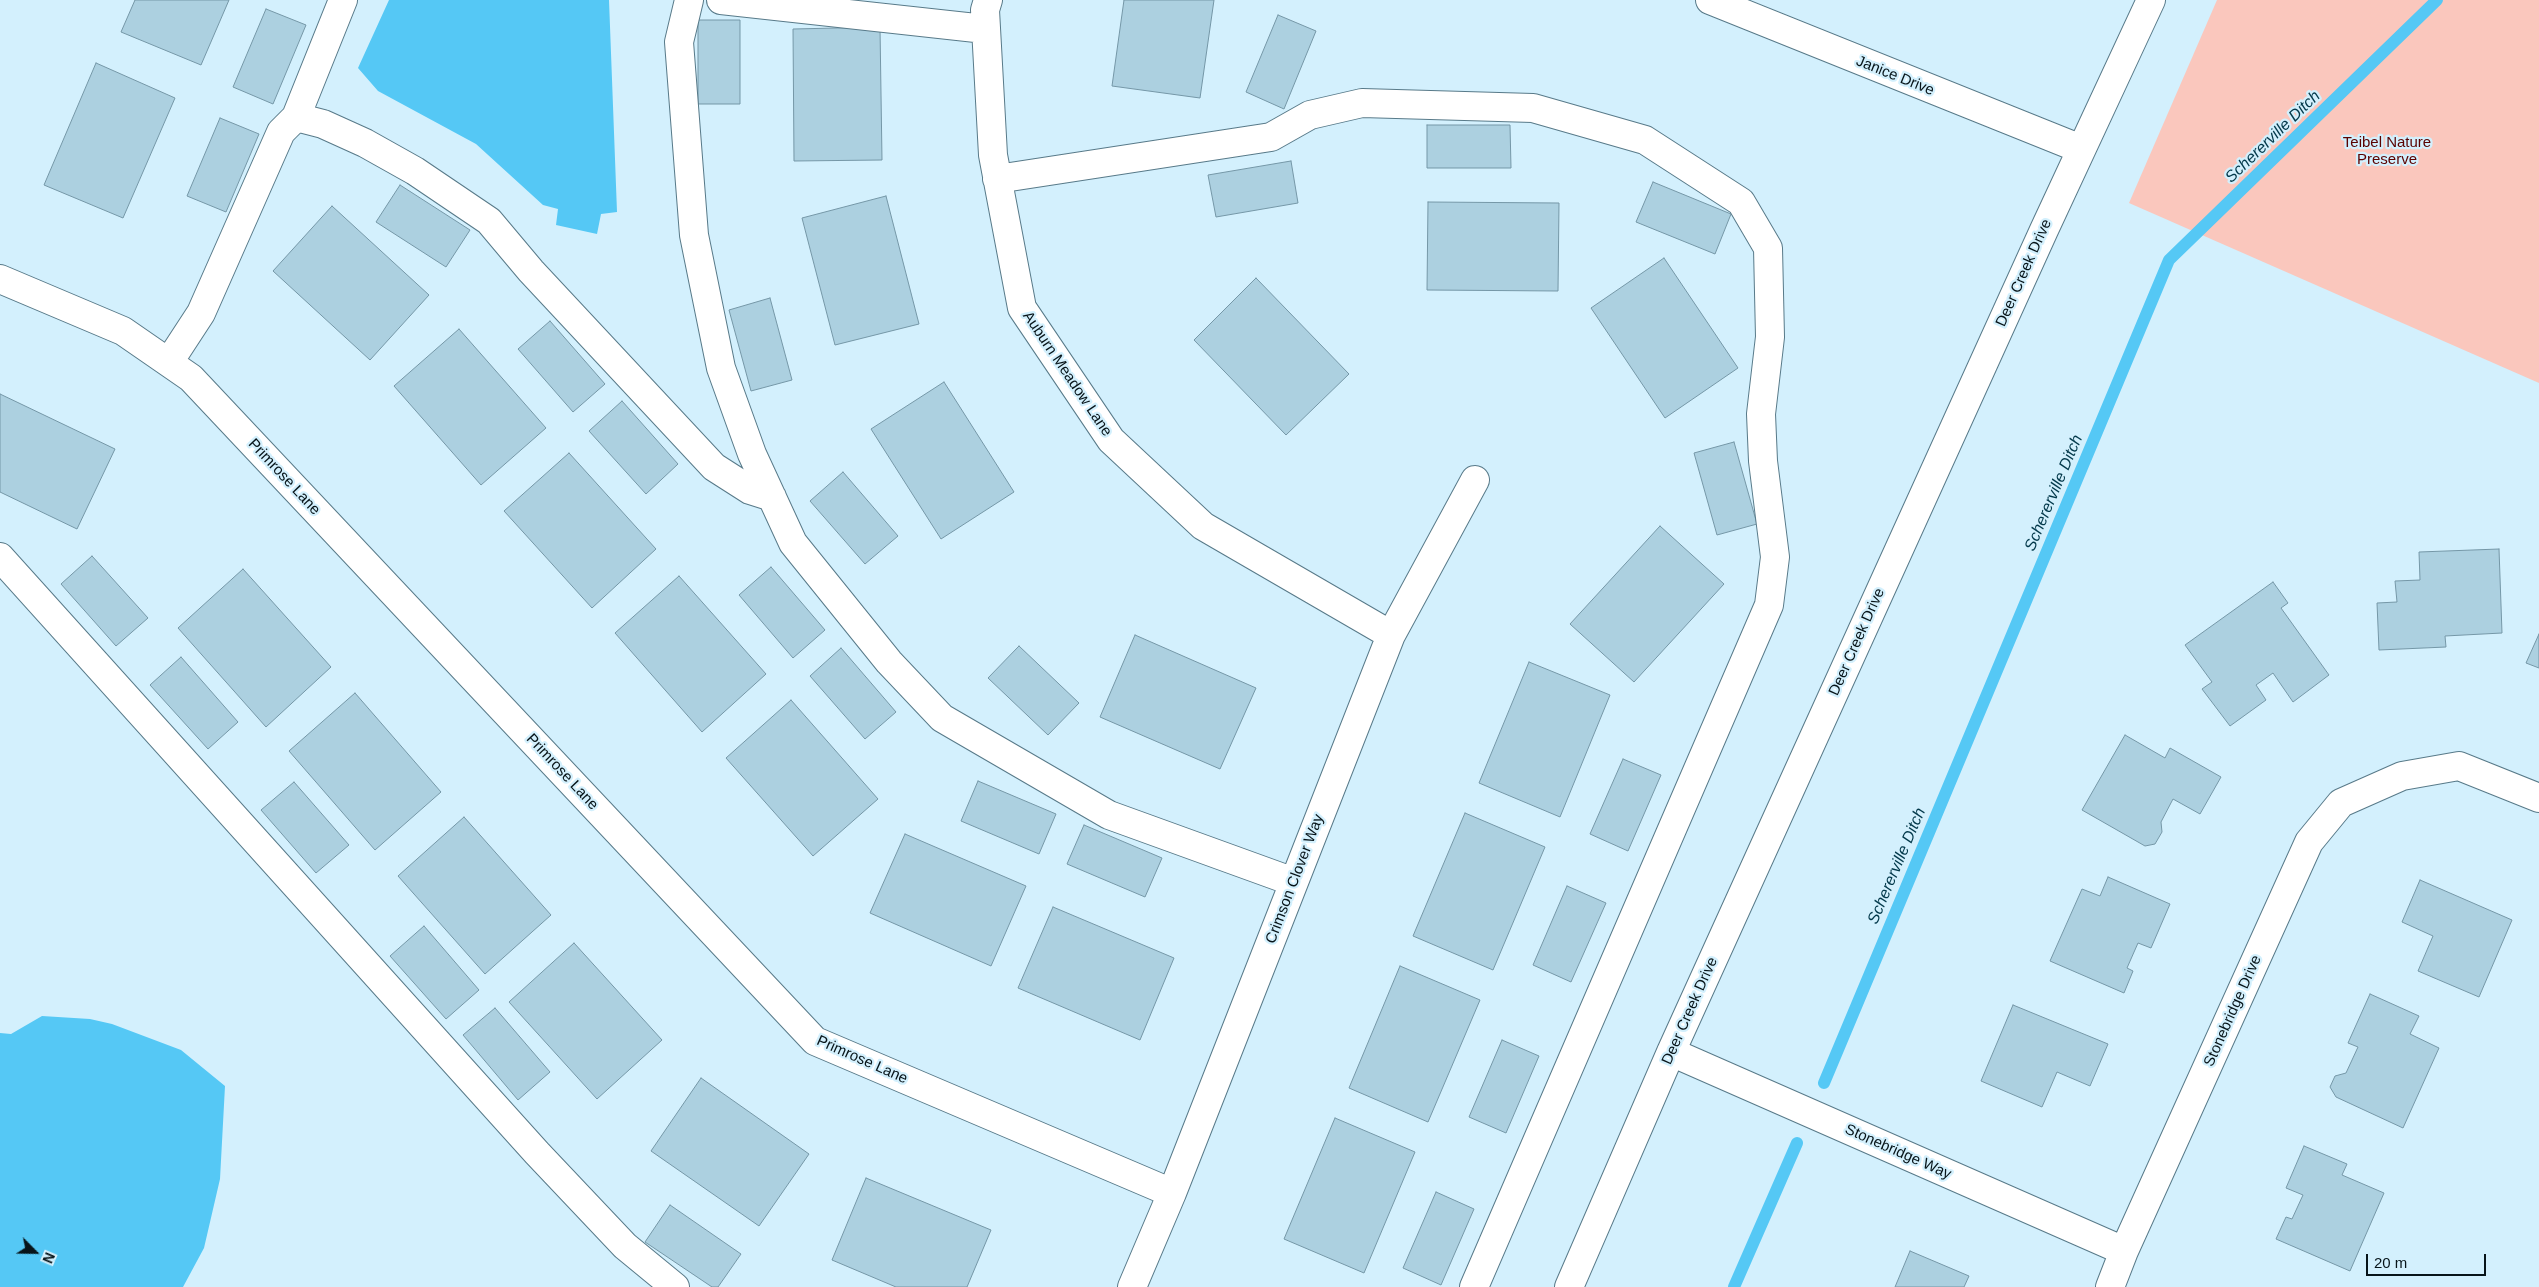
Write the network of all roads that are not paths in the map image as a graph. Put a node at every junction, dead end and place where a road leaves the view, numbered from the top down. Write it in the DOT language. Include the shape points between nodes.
graph roads {
  1 [pos="343,0"];
  2 [pos="688,0"];
  3 [pos="721,0"];
  4 [pos="988,0"];
  5 [pos="1710,0"];
  6 [pos="2151,0"];
  7 [pos="985,29"];
  8 [pos="296,117"];
  9 [pos="2081,149"];
  10 [pos="997,179"];
  11 [pos="0,279"];
  12 [pos="169,362"];
  13 [pos="1475,480"];
  14 [pos="772,497"];
  15 [pos="0,557"];
  16 [pos="1392,635"];
  17 [pos="2539,798"];
  18 [pos="1294,882"];
  19 [pos="1671,1052"];
  20 [pos="1172,1193"];
  21 [pos="2124,1251"];
  22 [pos="675,1287"];
  23 [pos="1132,1287"];
  24 [pos="1474,1287"];
  25 [pos="1569,1287"];
  26 [pos="2110,1287"];
  1 -- 8 [label="street"];
  2 -- 14 [label="street" via="679,42 694,235 721,368 752,454"];
  3 -- 7 [label="street"];
  4 -- 7 [label="street, Auburn Meadow Lane" via="984,10"];
  5 -- 9 [label="street, Janice Drive"];
  6 -- 9 [label="street, Deer Creek Drive"];
  7 -- 10 [label="street, Auburn Meadow Lane"];
  8 -- 12 [label="street" via="281,132 201,313"];
  8 -- 14 [label="street" via="323,124 365,143 415,171 490,221 531,270 714,468 750,490"];
  9 -- 19 [label="street, Deer Creek Drive"];
  10 -- 16 [label="street, Auburn Meadow Lane" via="1022,308 1111,440 1204,526"];
  10 -- 24 [label="street" via="1271,137 1310,114 1362,103 1533,108 1645,140 1741,202 1768,248 1770,337 1761,414 1763,461 1775,557 1769,605"];
  11 -- 12 [label="street, Primrose Lane" via="123,332"];
  12 -- 20 [label="street, Primrose Lane" via="192,378 815,1041"];
  13 -- 16 [label="street, Crimson Clover Way"];
  14 -- 18 [label="street" via="794,543 889,662 942,718 1109,815"];
  15 -- 22 [label="street" via="537,1153 625,1246"];
  16 -- 18 [label="street, Crimson Clover Way"];
  17 -- 21 [label="street, Stonebridge Drive" via="2459,766 2402,776 2341,803 2309,842"];
  18 -- 20 [label="street, Crimson Clover Way"];
  19 -- 21 [label="street, Stonebridge Way"];
  19 -- 25 [label="street, Deer Creek Drive"];
  20 -- 23 [label="street, Crimson Clover Way"];
  21 -- 26 [label="street, Stonebridge Drive"];
}
